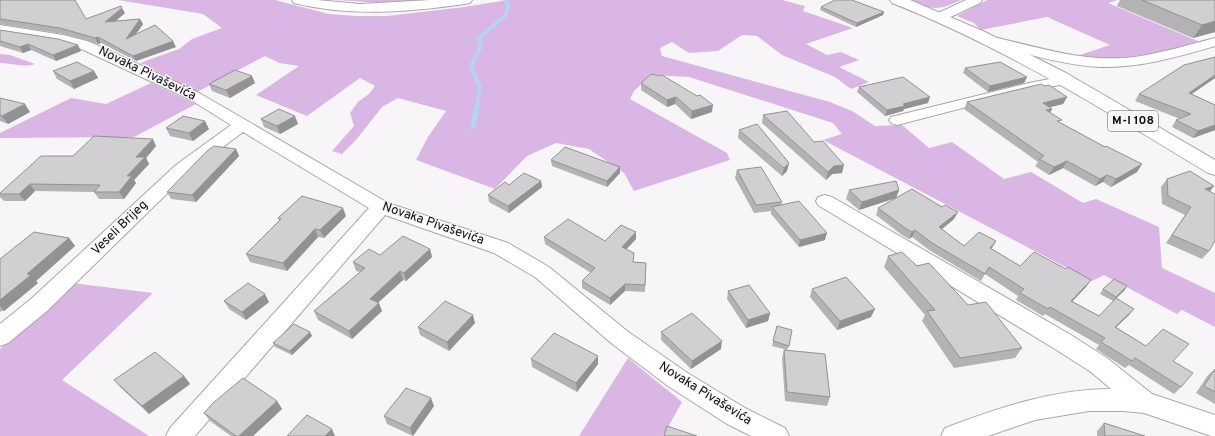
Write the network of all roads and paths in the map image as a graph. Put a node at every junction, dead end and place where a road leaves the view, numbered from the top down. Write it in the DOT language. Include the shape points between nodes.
graph roads {
  1 [pos="299,0"];
  2 [pos="465,0"];
  3 [pos="897,0"];
  4 [pos="976,0"];
  5 [pos="940,17"];
  6 [pos="0,29"];
  7 [pos="994,41"];
  8 [pos="1215,42"];
  9 [pos="1083,61"];
  10 [pos="1058,76"];
  11 [pos="897,120"];
  12 [pos="243,124"];
  13 [pos="1215,169"];
  14 [pos="825,201"];
  15 [pos="381,207"];
  16 [pos="0,337"];
  17 [pos="1144,402"];
  18 [pos="1215,426"];
  19 [pos="179,436"];
  20 [pos="776,436"];
  21 [pos="954,436"];
  1 -- 2 [label="main road" via="357,8 417,6"];
  3 -- 5 [label="main road, M-I 108"];
  4 -- 5 [label="street"];
  5 -- 7 [label="main road, M-I 108"];
  6 -- 12 [label="street, Novaka Pivaševića" via="63,38 82,44 160,79"];
  7 -- 9 [label="street"];
  7 -- 10 [label="main road, M-I 108"];
  8 -- 9 [label="street" via="1144,60"];
  9 -- 10 [label="street"];
  10 -- 11 [label="street" via="1029,87"];
  10 -- 13 [label="main road, M-I 108"];
  12 -- 15 [label="street, Novaka Pivaševića"];
  12 -- 16 [label="street, Veseli Brijeg" via="182,169 39,306"];
  14 -- 17 [label="street" via="1063,342 1099,365"];
  15 -- 19 [label="street"];
  15 -- 20 [label="street, Novaka Pivaševića" via="502,248 518,257 542,272 619,337 677,379 736,416"];
  17 -- 18 [label="street"];
  17 -- 21 [label="street" via="1089,400 1035,410"];
}
